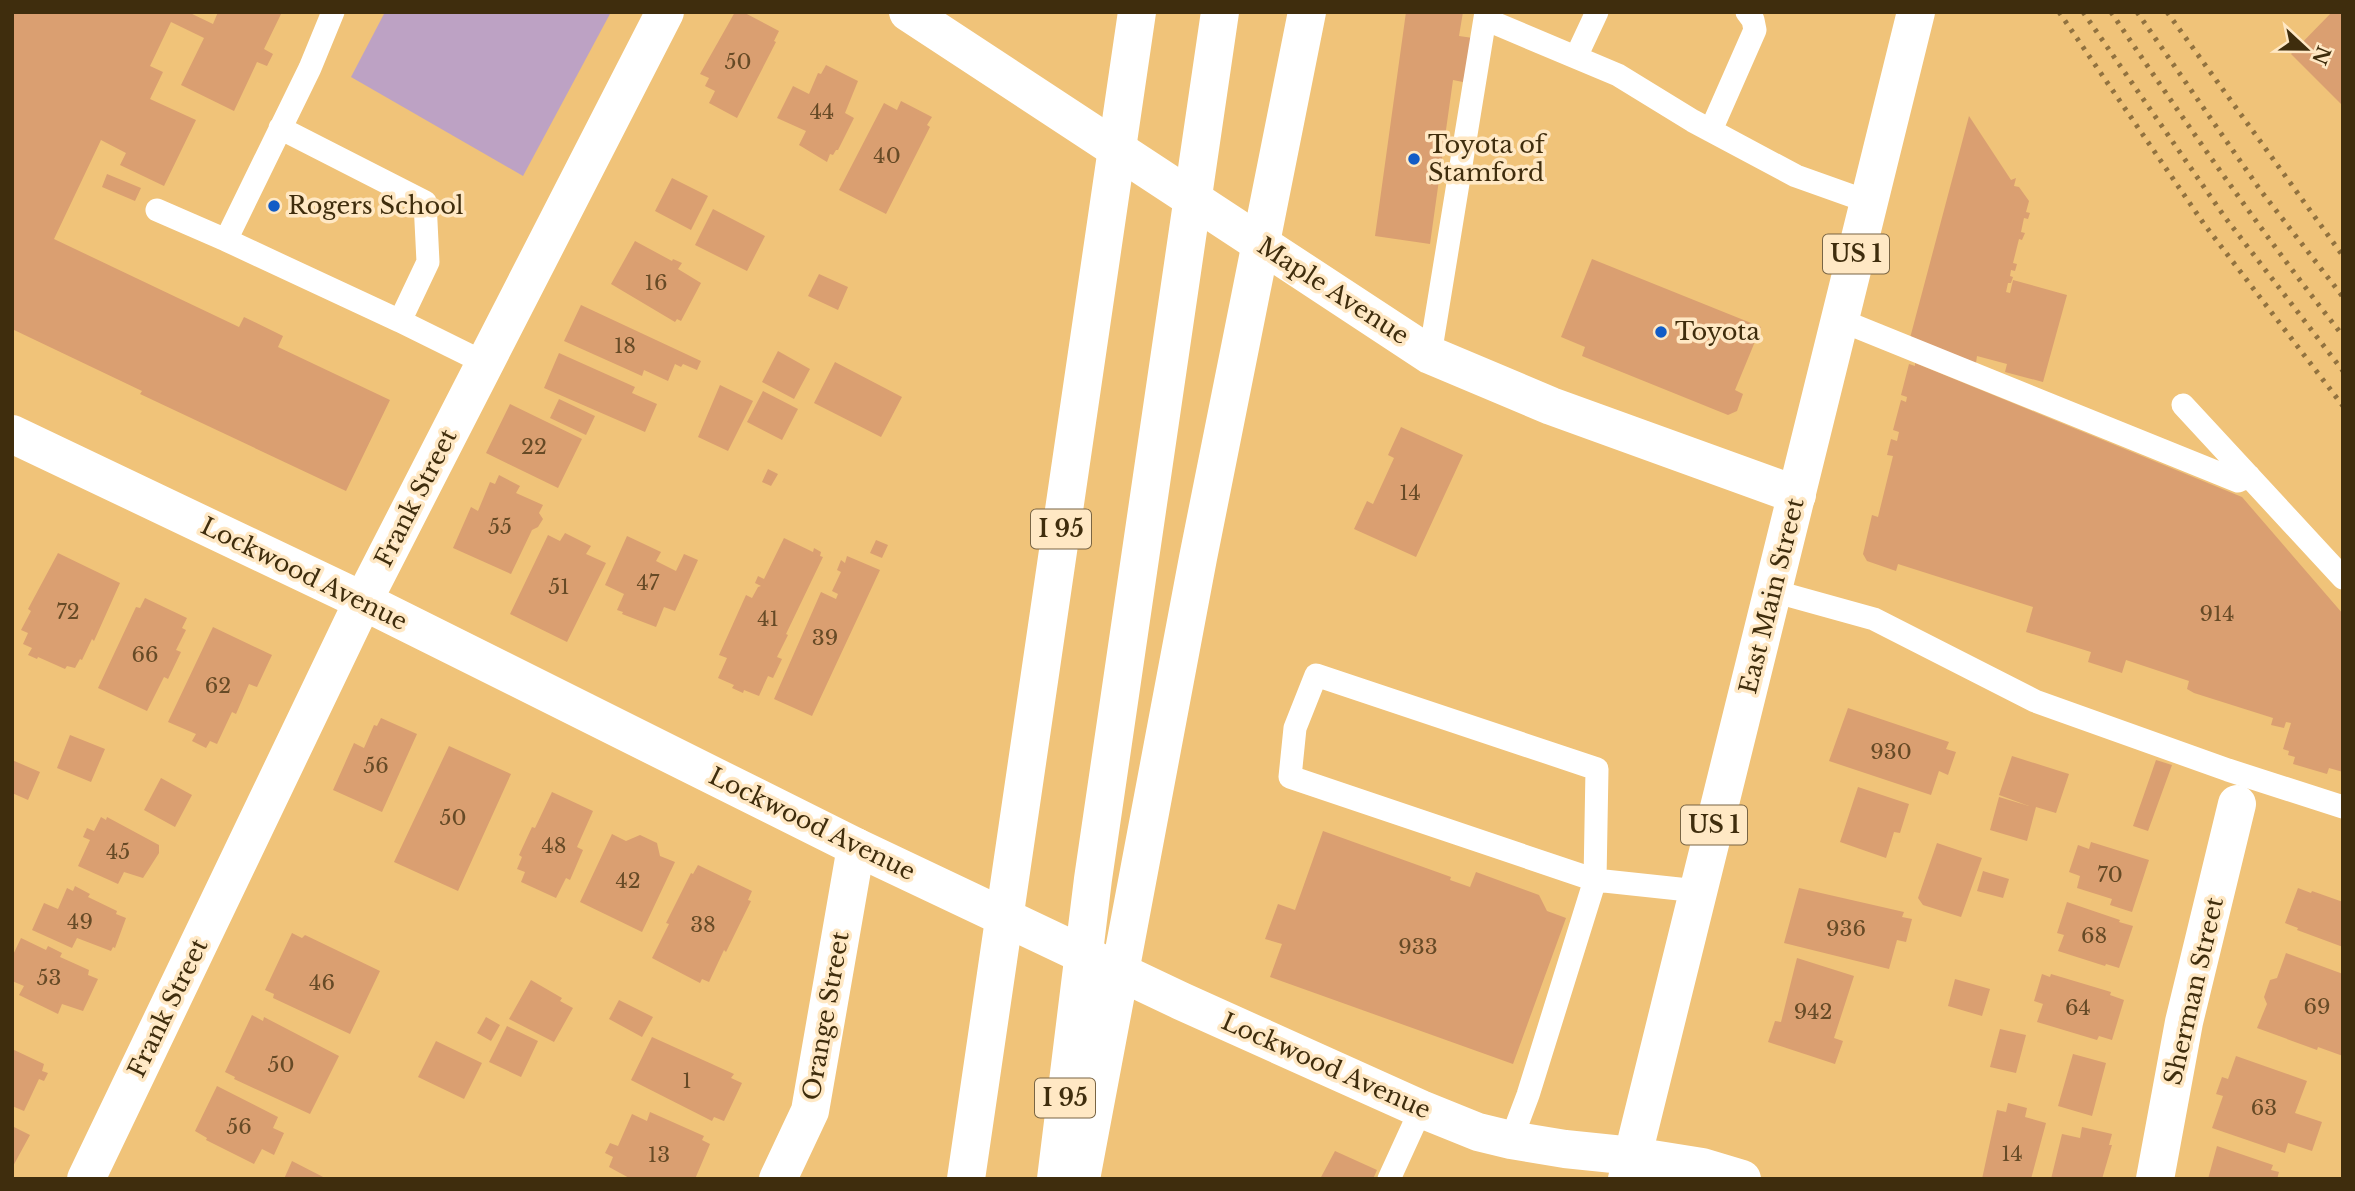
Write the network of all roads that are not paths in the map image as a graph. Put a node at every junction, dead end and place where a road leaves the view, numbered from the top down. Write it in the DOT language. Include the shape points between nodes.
graph roads {
  1 [pos="333,12"];
  2 [pos="665,12"];
  3 [pos="908,12"];
  4 [pos="1137,12"];
  5 [pos="1220,12"];
  6 [pos="1307,12"];
  7 [pos="1597,12"];
  8 [pos="1746,12"];
  9 [pos="1916,12"];
  10 [pos="1486,15"];
  11 [pos="1576,57"];
  12 [pos="280,128"];
  13 [pos="1711,130"];
  14 [pos="1869,202"];
  15 [pos="157,210"];
  16 [pos="226,240"];
  17 [pos="1840,320"];
  18 [pos="400,321"];
  19 [pos="1430,355"];
  20 [pos="485,363"];
  21 [pos="2183,405"];
  22 [pos="12,434"];
  23 [pos="2249,476"];
  24 [pos="1797,495"];
  25 [pos="2343,578"];
  26 [pos="1773,591"];
  27 [pos="363,601"];
  28 [pos="2237,804"];
  29 [pos="2343,807"];
  30 [pos="856,847"];
  31 [pos="1595,880"];
  32 [pos="1698,891"];
  33 [pos="1420,1109"];
  34 [pos="1511,1140"];
  35 [pos="1630,1167"];
  36 [pos="86,1179"];
  37 [pos="778,1179"];
  38 [pos="966,1179"];
  39 [pos="1056,1179"];
  40 [pos="1081,1179"];
  41 [pos="1389,1179"];
  42 [pos="1742,1179"];
  43 [pos="2155,1179"];
  1 -- 12 [label="lane"];
  2 -- 20 [label="main road, Frank Street"];
  3 -- 19 [label="main road, Maple Avenue"];
  4 -- 38 [label="main road, I 95"];
  5 -- 39 [label="main road, I 95" via="1093,879"];
  6 -- 40 [label="main road"];
  7 -- 11 [label="lane"];
  8 -- 13 [label="lane" via="1755,30"];
  9 -- 14 [label="main road, East Main Street / US 1"];
  10 -- 11 [label="lane"];
  10 -- 19 [label="lane"];
  11 -- 13 [label="lane" via="1618,75"];
  12 -- 16 [label="lane"];
  12 -- 18 [label="lane" via="425,202 428,262"];
  13 -- 14 [label="lane" via="1796,176"];
  14 -- 17 [label="main road, East Main Street / US 1"];
  15 -- 16 [label="lane"];
  16 -- 18 [label="lane"];
  17 -- 23 [label="lane" via="2238,481"];
  17 -- 24 [label="main road, East Main Street / US 1"];
  18 -- 20 [label="lane"];
  19 -- 24 [label="main road, Maple Avenue" via="1551,406"];
  20 -- 27 [label="main road, Frank Street"];
  21 -- 23 [label="lane"];
  22 -- 27 [label="main road, Lockwood Avenue"];
  23 -- 25 [label="lane"];
  24 -- 26 [label="main road, East Main Street / US 1"];
  26 -- 29 [label="lane" via="1874,619 2035,701"];
  26 -- 32 [label="main road, East Main Street / US 1"];
  27 -- 30 [label="main road, Lockwood Avenue"];
  27 -- 36 [label="main road, Frank Street"];
  28 -- 43 [label="main road, Sherman Street" via="2184,1022"];
  30 -- 33 [label="main road, Lockwood Avenue"];
  30 -- 37 [label="main road, Orange Street" via="810,1111"];
  31 -- 31 [label="lane" via="1597,769 1316,676 1295,729 1290,777"];
  31 -- 32 [label="lane"];
  31 -- 34 [label="lane"];
  32 -- 35 [label="main road, East Main Street / US 1"];
  33 -- 34 [label="main road, Lockwood Avenue"];
  33 -- 41 [label="lane"];
  34 -- 35 [label="main road, Lockwood Avenue"];
  35 -- 42 [label="main road, Lockwood Avenue" via="1702,1167"];
}
